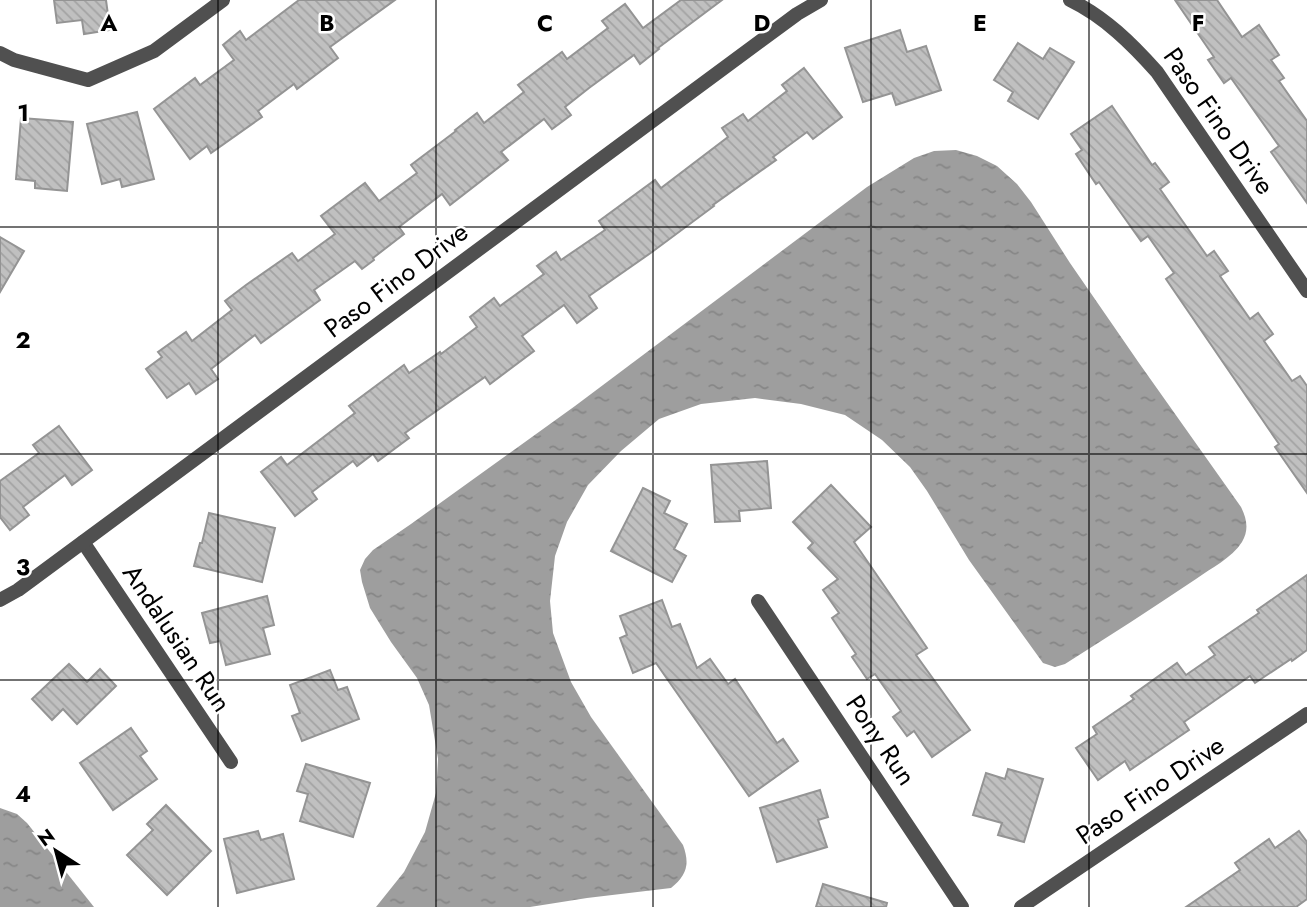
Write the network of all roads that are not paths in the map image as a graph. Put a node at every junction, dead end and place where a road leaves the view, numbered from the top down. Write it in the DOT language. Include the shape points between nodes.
graph roads {
  1 [pos="223,0"];
  2 [pos="821,0"];
  3 [pos="1070,0"];
  4 [pos="0,53"];
  5 [pos="1307,291"];
  6 [pos="83,542"];
  7 [pos="0,600"];
  8 [pos="758,601"];
  9 [pos="1307,713"];
  10 [pos="231,762"];
  11 [pos="962,907"];
  12 [pos="1021,907"];
  1 -- 4 [label="street" via="154,51 88,80"];
  2 -- 6 [label="street, Paso Fino Drive"];
  3 -- 5 [label="street, Paso Fino Drive" via="1133,45 1157,72"];
  6 -- 7 [label="street, Paso Fino Drive"];
  6 -- 10 [label="street, Andalusian Run"];
  8 -- 11 [label="street, Pony Run"];
  9 -- 12 [label="street, Paso Fino Drive"];
}
